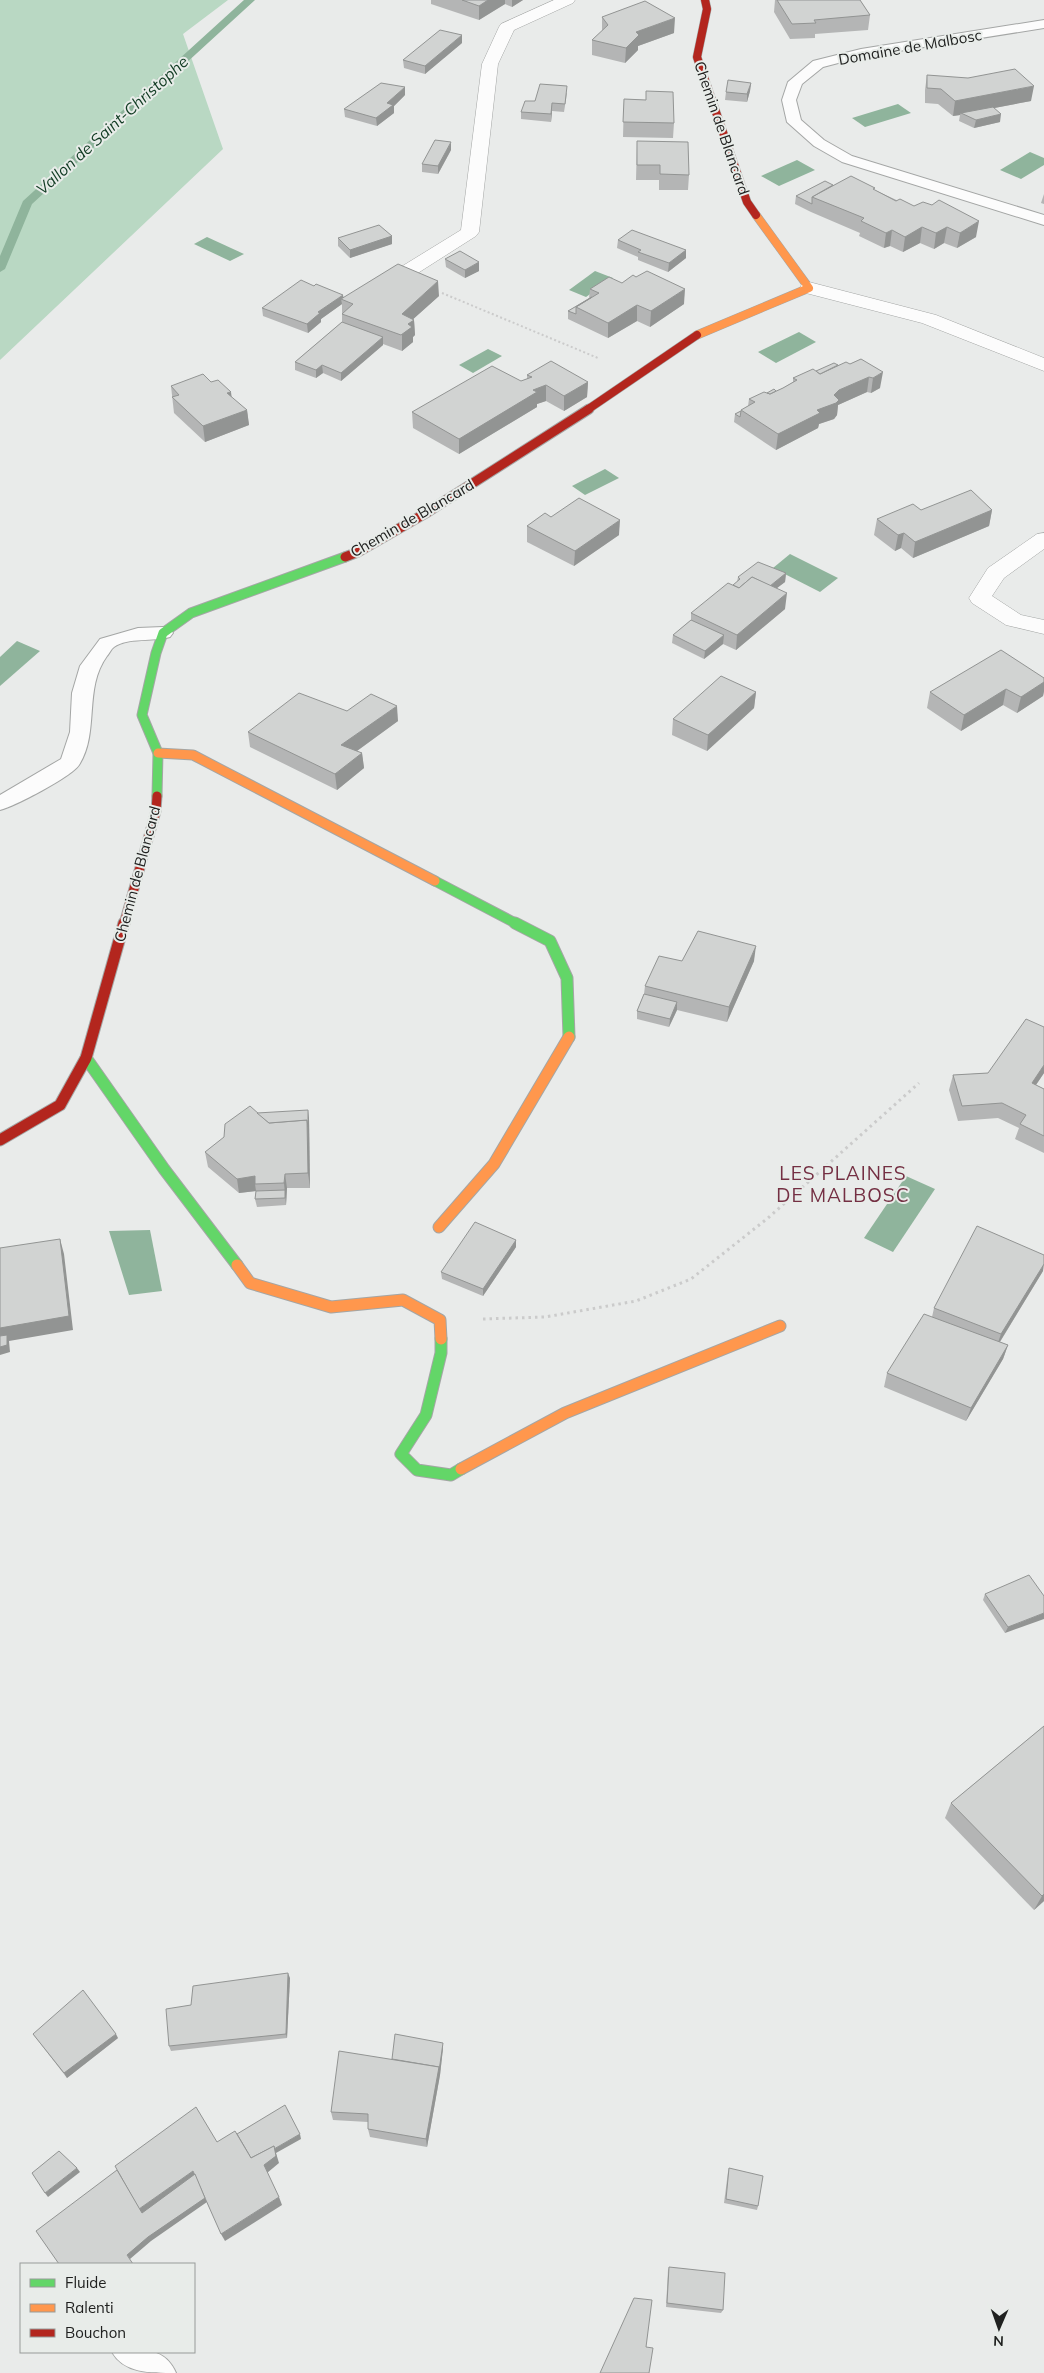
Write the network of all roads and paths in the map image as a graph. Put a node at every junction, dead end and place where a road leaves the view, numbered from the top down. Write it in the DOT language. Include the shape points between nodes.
graph roads {
  1 [pos="567,0"];
  2 [pos="705,0"];
  3 [pos="1044,24"];
  4 [pos="1044,220"];
  5 [pos="403,274"];
  6 [pos="809,288"];
  7 [pos="1044,365"];
  8 [pos="640,374"];
  9 [pos="1044,539"];
  10 [pos="1044,627"];
  11 [pos="163,633"];
  12 [pos="158,753"];
  13 [pos="0,803"];
  14 [pos="86,1058"];
  15 [pos="919,1083"];
  16 [pos="0,1140"];
  17 [pos="439,1227"];
  18 [pos="440,1320"];
  19 [pos="780,1326"];
  20 [pos="130,2353"];
  21 [pos="159,2373"];
  1 -- 5 [label="street" via="507,27 490,64 470,232"];
  2 -- 6 [label="street, Chemin de Blancard" via="707,10 697,57 747,202"];
  3 -- 4 [label="lane, Domaine de Malbosc" via="861,53 818,64 795,82 789,100 794,122 819,143 847,159"];
  5 -- 8 [label="path" via="468,306"];
  6 -- 7 [label="street" via="929,319"];
  6 -- 8 [label="street, Chemin de Blancard" via="694,336"];
  8 -- 11 [label="street, Chemin de Blancard" via="426,513 358,552 191,613"];
  9 -- 10 [label="street" via="996,573 980,598 1014,620"];
  11 -- 12 [label="street, Chemin de Blancard" via="142,715"];
  11 -- 13 [label="lane" via="138,634 107,643 90,666 82,693 80,732 70,763 16,797"];
  12 -- 14 [label="street, Chemin de Blancard" via="156,811"];
  12 -- 17 [label="street" via="193,755 550,940 567,978 569,1038 494,1164"];
  14 -- 16 [label="street, Chemin de Blancard" via="60,1105"];
  14 -- 18 [label="street" via="250,1283 331,1307 402,1300"];
  15 -- 18 [label="path" via="768,1218 691,1279 636,1301 545,1317"];
  18 -- 19 [label="street" via="442,1352 426,1415 401,1454 417,1470 451,1475 565,1412"];
  20 -- 21 [label="lane"];
}
